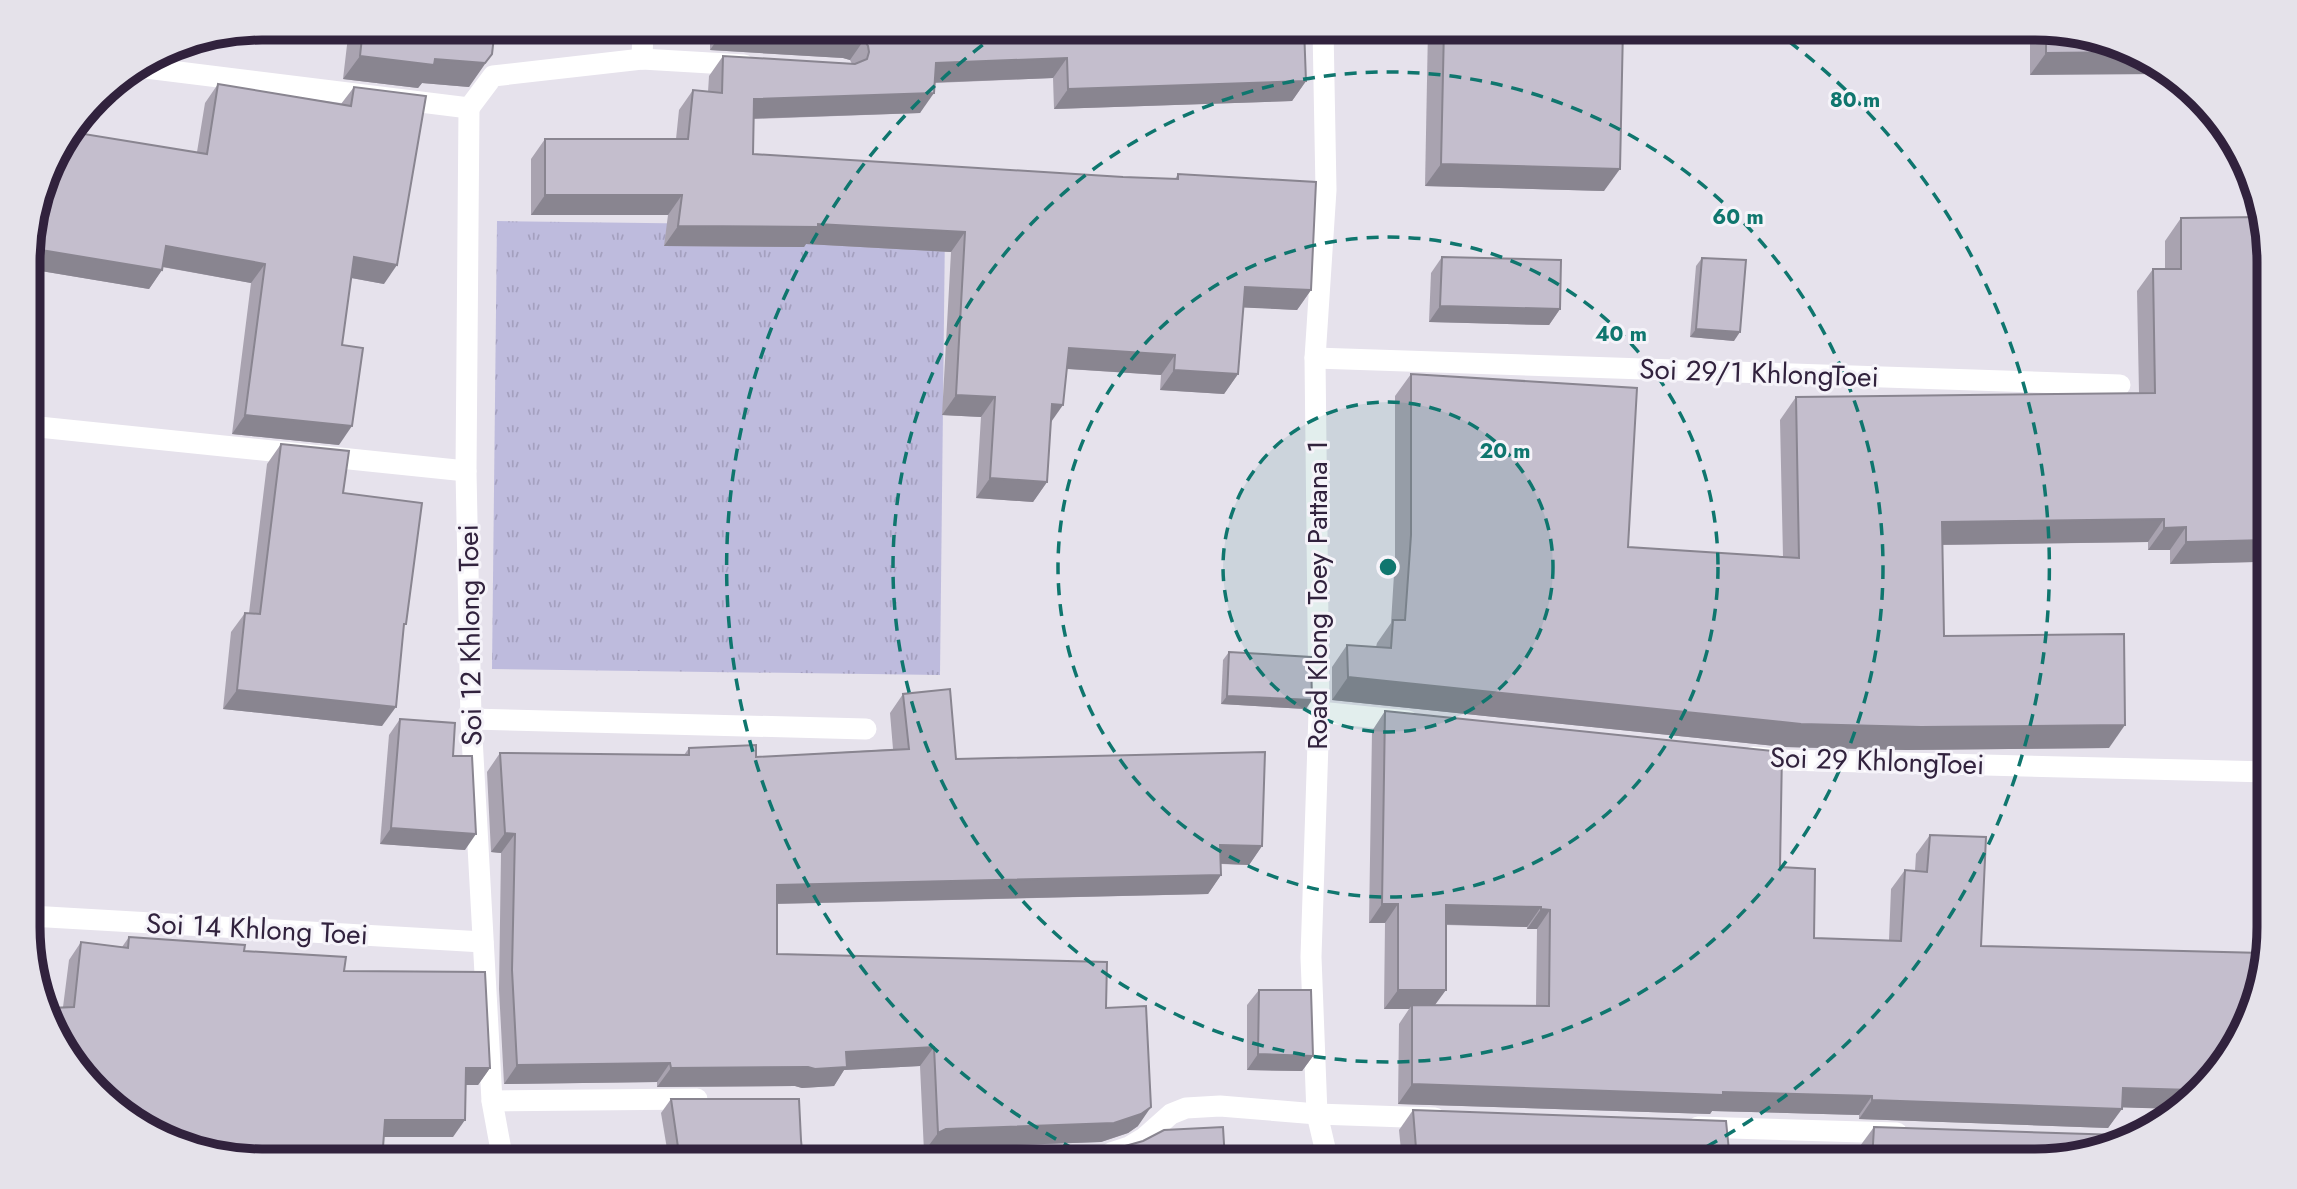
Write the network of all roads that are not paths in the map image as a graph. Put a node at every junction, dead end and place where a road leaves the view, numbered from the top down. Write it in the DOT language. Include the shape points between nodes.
graph roads {
  1 [pos="643,40"];
  2 [pos="1323,40"];
  3 [pos="642,59"];
  4 [pos="762,66"];
  5 [pos="153,69"];
  6 [pos="469,108"];
  7 [pos="1315,358"];
  8 [pos="2120,385"];
  9 [pos="41,427"];
  10 [pos="466,471"];
  11 [pos="1319,712"];
  12 [pos="471,719"];
  13 [pos="1429,723"];
  14 [pos="866,729"];
  15 [pos="1729,754"];
  16 [pos="2257,772"];
  17 [pos="40,917"];
  18 [pos="483,942"];
  19 [pos="712,1099"];
  20 [pos="492,1101"];
  21 [pos="1317,1114"];
  22 [pos="1456,1119"];
  23 [pos="1678,1126"];
  24 [pos="1914,1134"];
  25 [pos="1325,1148"];
  26 [pos="501,1149"];
  27 [pos="1124,1149"];
  1 -- 3 [label="street"];
  2 -- 7 [label="street, Road Klong Toey Pattana 1" via="1326,190"];
  3 -- 4 [label="street"];
  3 -- 6 [label="street" via="493,76"];
  5 -- 6 [label="street"];
  6 -- 10 [label="street, Soi 12 Khlong Toei"];
  7 -- 8 [label="street, Soi 29/1 KhlongToei"];
  7 -- 11 [label="street, Road Klong Toey Pattana 1"];
  9 -- 10 [label="street"];
  10 -- 12 [label="street, Soi 12 Khlong Toei"];
  11 -- 13 [label="street"];
  11 -- 21 [label="street, Road Klong Toey Pattana 1" via="1311,957"];
  12 -- 14 [label="street"];
  12 -- 18 [label="street, Soi 12 Khlong Toei"];
  15 -- 16 [label="street, Soi 29 KhlongToei" via="1784,760"];
  17 -- 18 [label="street, Soi 14 Khlong Toei"];
  18 -- 20 [label="street, Soi 12 Khlong Toei"];
  19 -- 20 [label="street"];
  20 -- 26 [label="street, Soi 12 Khlong Toei"];
  21 -- 22 [label="street"];
  21 -- 25 [label="street, Road Klong Toey Pattana 1"];
  21 -- 27 [label="street" via="1220,1106 1186,1108"];
  23 -- 24 [label="street"];
}
